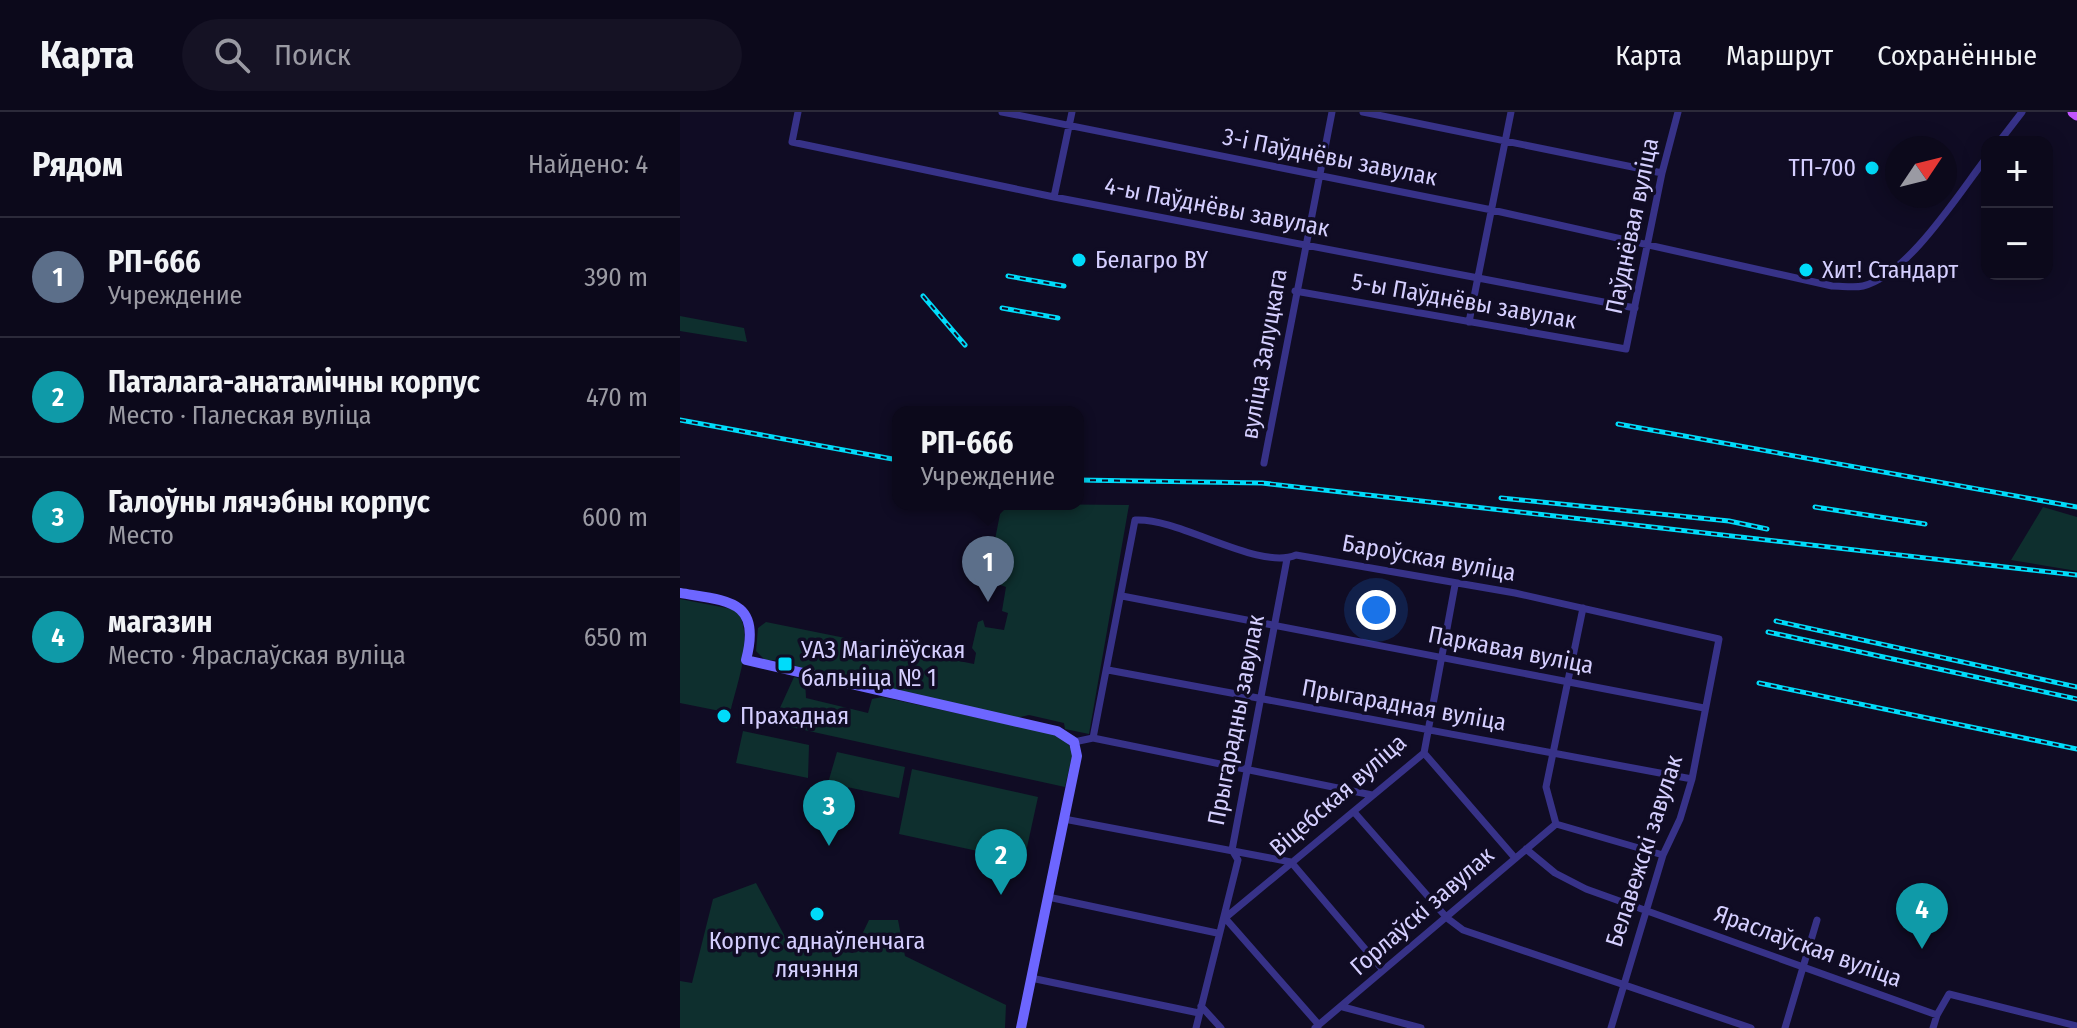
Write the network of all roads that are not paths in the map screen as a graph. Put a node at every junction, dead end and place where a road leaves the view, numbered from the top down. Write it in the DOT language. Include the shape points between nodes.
graph roads {
  1 [pos="798,112"];
  2 [pos="1002,112"];
  3 [pos="1072,112"];
  4 [pos="1332,112"];
  5 [pos="1363,112"];
  6 [pos="1511,112"];
  7 [pos="1678,112"];
  8 [pos="2022,112"];
  9 [pos="1070,125"];
  10 [pos="2004,136"];
  11 [pos="1505,140"];
  12 [pos="1981,164"];
  13 [pos="1662,173"];
  14 [pos="1318,176"];
  15 [pos="1054,197"];
  16 [pos="1492,210"];
  17 [pos="1649,243"];
  18 [pos="1304,244"];
  19 [pos="1479,278"];
  20 [pos="1295,291"];
  21 [pos="1635,308"];
  22 [pos="1469,322"];
  23 [pos="1626,349"];
  24 [pos="1264,463"];
  25 [pos="1287,559"];
  26 [pos="1455,585"];
  27 [pos="680,593"];
  28 [pos="1122,596"];
  29 [pos="1583,608"];
  30 [pos="1275,627"];
  31 [pos="1719,639"];
  32 [pos="1440,656"];
  33 [pos="1108,670"];
  34 [pos="1566,680"];
  35 [pos="1261,700"];
  36 [pos="1704,708"];
  37 [pos="1425,731"];
  38 [pos="1093,738"];
  39 [pos="1074,742"];
  40 [pos="1554,752"];
  41 [pos="1424,753"];
  42 [pos="1248,769"];
  43 [pos="1692,779"];
  44 [pos="1372,795"];
  45 [pos="1354,812"];
  46 [pos="1064,819"];
  47 [pos="1556,824"];
  48 [pos="1526,849"];
  49 [pos="1232,850"];
  50 [pos="1663,855"];
  51 [pos="1515,858"];
  52 [pos="1291,862"];
  53 [pos="1048,897"];
  54 [pos="1646,909"];
  55 [pos="1225,918"];
  56 [pos="1447,918"];
  57 [pos="1817,920"];
  58 [pos="1217,933"];
  59 [pos="1804,965"];
  60 [pos="1383,970"];
  61 [pos="1031,978"];
  62 [pos="1623,984"];
  63 [pos="1343,1007"];
  64 [pos="1200,1010"];
  65 [pos="1937,1015"];
  66 [pos="1317,1026"];
  67 [pos="2077,1026"];
  68 [pos="1021,1028"];
  69 [pos="1196,1028"];
  70 [pos="1221,1028"];
  71 [pos="1421,1028"];
  72 [pos="1611,1028"];
  73 [pos="1751,1028"];
  74 [pos="1785,1028"];
  75 [pos="1933,1028"];
  1 -- 15 [label="street, 4-ы Паўднёвы завулак" via="792,142"];
  2 -- 9 [label="street, 3-і Паўднёвы завулак"];
  3 -- 9 [label="street"];
  4 -- 14 [label="street, вуліца Залуцкага"];
  5 -- 11 [label="street"];
  6 -- 11 [label="street"];
  7 -- 13 [label="street, Паўднёвая вуліца"];
  8 -- 10 [label="street"];
  9 -- 14 [label="street, 3-і Паўднёвы завулак"];
  9 -- 15 [label="street"];
  11 -- 13 [label="street"];
  11 -- 16 [label="street"];
  12 -- 17 [label="street, 3-і Паўднёвы завулак" via="1901,263 1861,287 1824,284"];
  13 -- 17 [label="street, Паўднёвая вуліца"];
  14 -- 16 [label="street, 3-і Паўднёвы завулак"];
  14 -- 18 [label="street, вуліца Залуцкага"];
  15 -- 18 [label="street, 4-ы Паўднёвы завулак"];
  16 -- 17 [label="street, 3-і Паўднёвы завулак"];
  16 -- 19 [label="street"];
  17 -- 21 [label="street, Паўднёвая вуліца"];
  18 -- 19 [label="street, 4-ы Паўднёвы завулак"];
  18 -- 20 [label="street, вуліца Залуцкага"];
  19 -- 21 [label="street, 4-ы Паўднёвы завулак"];
  19 -- 22 [label="street"];
  20 -- 22 [label="street, 5-ы Паўднёвы завулак"];
  20 -- 24 [label="street, вуліца Залуцкага"];
  21 -- 23 [label="street, Паўднёвая вуліца"];
  22 -- 23 [label="street, 5-ы Паўднёвы завулак"];
  25 -- 26 [label="street, Бароўская вуліца" via="1296,555"];
  25 -- 28 [label="street, Бароўская вуліца" via="1135,520 1119,588"];
  25 -- 30 [label="street, Прыгарадны завулак"];
  26 -- 29 [label="street, Бароўская вуліца"];
  26 -- 32 [label="street, Віцебская вуліца"];
  27 -- 39 [label="main road" via="729,601 745,612 751,624 746,660 1057,731"];
  28 -- 30 [label="street, Паркавая вуліца"];
  28 -- 33 [label="street"];
  29 -- 31 [label="street, Бароўская вуліца"];
  29 -- 34 [label="street"];
  30 -- 32 [label="street, Паркавая вуліца"];
  30 -- 35 [label="street, Прыгарадны завулак"];
  31 -- 36 [label="street, Белавежскі завулак"];
  32 -- 34 [label="street, Паркавая вуліца"];
  32 -- 37 [label="street, Віцебская вуліца"];
  33 -- 35 [label="street, Прыгарадная вуліца"];
  33 -- 38 [label="street"];
  34 -- 36 [label="street, Паркавая вуліца"];
  34 -- 40 [label="street"];
  35 -- 37 [label="street, Прыгарадная вуліца"];
  35 -- 42 [label="street, Прыгарадны завулак"];
  36 -- 43 [label="street, Белавежскі завулак"];
  37 -- 40 [label="street, Прыгарадная вуліца"];
  37 -- 41 [label="street, Віцебская вуліца"];
  38 -- 39 [label="street"];
  38 -- 42 [label="street"];
  39 -- 46 [label="main road" via="1077,756"];
  40 -- 43 [label="street, Прыгарадная вуліца"];
  40 -- 47 [label="street" via="1546,787"];
  41 -- 44 [label="street, Віцебская вуліца"];
  41 -- 51 [label="street"];
  42 -- 44 [label="street"];
  42 -- 49 [label="street, Прыгарадны завулак"];
  43 -- 50 [label="street, Белавежскі завулак"];
  44 -- 45 [label="street, Віцебская вуліца"];
  45 -- 52 [label="street, Віцебская вуліца"];
  45 -- 56 [label="street"];
  46 -- 49 [label="street"];
  46 -- 53 [label="main road"];
  47 -- 48 [label="street, Горлаўскі завулак"];
  47 -- 50 [label="street"];
  48 -- 51 [label="street, Горлаўскі завулак"];
  48 -- 54 [label="street, Яраслаўская вуліца" via="1586,889"];
  49 -- 52 [label="street"];
  49 -- 55 [label="street, Прыгарадны завулак" via="1238,860"];
  50 -- 54 [label="street, Белавежскі завулак"];
  51 -- 56 [label="street, Горлаўскі завулак"];
  52 -- 55 [label="street, Віцебская вуліца"];
  52 -- 60 [label="street"];
  53 -- 58 [label="street"];
  53 -- 61 [label="main road"];
  54 -- 59 [label="street, Яраслаўская вуліца"];
  54 -- 62 [label="street, Белавежскі завулак"];
  55 -- 58 [label="street, Прыгарадны завулак"];
  55 -- 66 [label="street"];
  56 -- 60 [label="street, Горлаўскі завулак"];
  56 -- 62 [label="street" via="1463,930"];
  57 -- 59 [label="street"];
  58 -- 64 [label="street"];
  59 -- 65 [label="street, Яраслаўская вуліца"];
  59 -- 74 [label="street"];
  60 -- 63 [label="street, Горлаўскі завулак"];
  61 -- 64 [label="street"];
  61 -- 68 [label="main road"];
  62 -- 72 [label="street, Белавежскі завулак"];
  62 -- 73 [label="street"];
  63 -- 66 [label="street, Горлаўскі завулак"];
  63 -- 71 [label="street"];
  64 -- 69 [label="street"];
  64 -- 70 [label="street"];
  65 -- 67 [label="street" via="1949,994"];
  65 -- 75 [label="street"];
}
